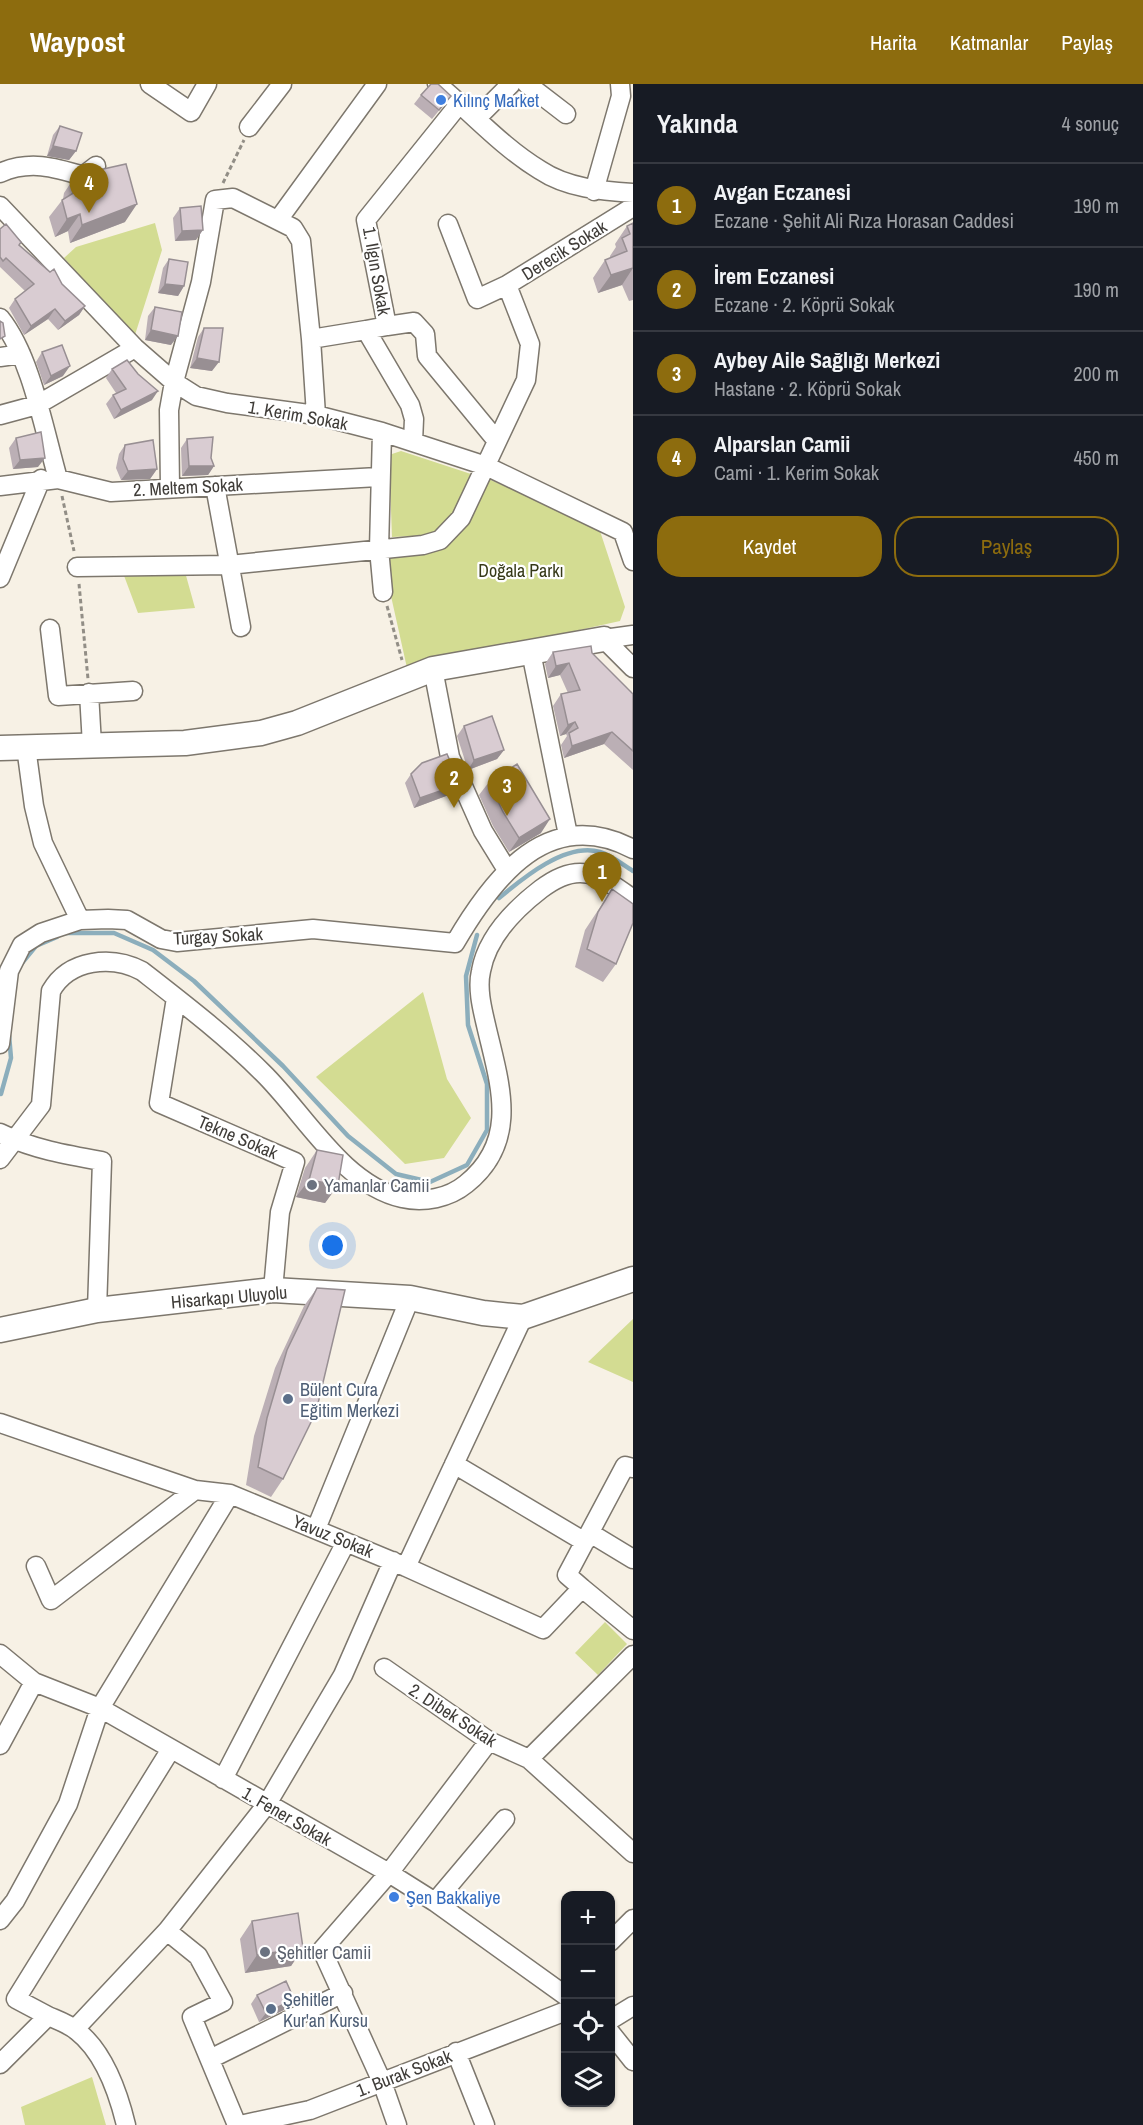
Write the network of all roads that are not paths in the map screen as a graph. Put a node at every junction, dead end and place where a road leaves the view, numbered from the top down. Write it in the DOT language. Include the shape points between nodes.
graph roads {
  1 [pos="150,84"];
  2 [pos="207,84"];
  3 [pos="282,84"];
  4 [pos="377,84"];
  5 [pos="437,84"];
  6 [pos="511,84"];
  7 [pos="527,84"];
  8 [pos="620,84"];
  9 [pos="460,103"];
  10 [pos="566,114"];
  11 [pos="477,118"];
  12 [pos="249,127"];
  13 [pos="96,166"];
  14 [pos="0,173"];
  15 [pos="594,191"];
  16 [pos="633,193"];
  17 [pos="0,206"];
  18 [pos="633,207"];
  19 [pos="278,220"];
  20 [pos="448,224"];
  21 [pos="507,285"];
  22 [pos="0,318"];
  23 [pos="387,326"];
  24 [pos="366,330"];
  25 [pos="311,339"];
  26 [pos="135,348"];
  27 [pos="21,354"];
  28 [pos="0,357"];
  29 [pos="174,382"];
  30 [pos="37,405"];
  31 [pos="0,415"];
  32 [pos="316,415"];
  33 [pos="382,432"];
  34 [pos="497,441"];
  35 [pos="412,442"];
  36 [pos="486,466"];
  37 [pos="378,477"];
  38 [pos="50,479"];
  39 [pos="0,486"];
  40 [pos="214,486"];
  41 [pos="170,488"];
  42 [pos="628,528"];
  43 [pos="379,549"];
  44 [pos="633,561"];
  45 [pos="229,565"];
  46 [pos="77,567"];
  47 [pos="0,578"];
  48 [pos="383,592"];
  49 [pos="241,627"];
  50 [pos="50,629"];
  51 [pos="633,635"];
  52 [pos="604,639"];
  53 [pos="531,652"];
  54 [pos="633,668"];
  55 [pos="433,669"];
  56 [pos="132,691"];
  57 [pos="89,693"];
  58 [pos="92,745"];
  59 [pos="26,747"];
  60 [pos="0,748"];
  61 [pos="568,835"];
  62 [pos="633,849"];
  63 [pos="507,870"];
  64 [pos="490,891"];
  65 [pos="633,899"];
  66 [pos="509,918"];
  67 [pos="80,920"];
  68 [pos="176,998"];
  69 [pos="0,1044"];
  70 [pos="8,1137"];
  71 [pos="0,1159"];
  72 [pos="633,1279"];
  73 [pos="273,1290"];
  74 [pos="410,1298"];
  75 [pos="97,1310"];
  76 [pos="523,1317"];
  77 [pos="0,1330"];
  78 [pos="0,1423"];
  79 [pos="454,1464"];
  80 [pos="633,1468"];
  81 [pos="195,1490"];
  82 [pos="230,1494"];
  83 [pos="316,1529"];
  84 [pos="588,1538"];
  85 [pos="346,1542"];
  86 [pos="633,1559"];
  87 [pos="400,1564"];
  88 [pos="36,1566"];
  89 [pos="582,1588"];
  90 [pos="633,1630"];
  91 [pos="0,1653"];
  92 [pos="633,1655"];
  93 [pos="384,1668"];
  94 [pos="34,1682"];
  95 [pos="100,1708"];
  96 [pos="489,1741"];
  97 [pos="0,1745"];
  98 [pos="171,1749"];
  99 [pos="529,1759"];
  100 [pos="223,1779"];
  101 [pos="267,1804"];
  102 [pos="505,1819"];
  103 [pos="633,1852"];
  104 [pos="389,1873"];
  105 [pos="435,1902"];
  106 [pos="2,1919"];
  107 [pos="633,1919"];
  108 [pos="167,1931"];
  109 [pos="615,1937"];
  110 [pos="561,1990"];
  111 [pos="343,1993"];
  112 [pos="633,2006"];
  113 [pos="561,2014"];
  114 [pos="48,2016"];
  115 [pos="615,2017"];
  116 [pos="75,2029"];
  117 [pos="615,2038"];
  118 [pos="456,2052"];
  119 [pos="210,2059"];
  120 [pos="633,2061"];
  121 [pos="0,2064"];
  122 [pos="382,2082"];
  123 [pos="126,2125"];
  124 [pos="239,2125"];
  125 [pos="397,2125"];
  126 [pos="485,2125"];
  1 -- 2 [label="street" via="191,112"];
  3 -- 12 [label="street"];
  4 -- 19 [label="street"];
  5 -- 9 [label="street"];
  6 -- 11 [label="street"];
  7 -- 10 [label="street"];
  8 -- 15 [label="street" via="621,96"];
  9 -- 11 [label="street"];
  9 -- 23 [label="street, 1. Ilgın Sokak" via="366,220"];
  11 -- 15 [label="street" via="541,171"];
  13 -- 14 [label="street" via="83,176 45,164 16,166"];
  15 -- 16 [label="street"];
  17 -- 26 [label="street, 1. Kerim Sokak"];
  18 -- 21 [label="street, Derecik Sokak"];
  19 -- 25 [label="street" via="293,228 301,241"];
  19 -- 29 [label="street" via="233,198 215,200 201,282"];
  20 -- 21 [label="street" via="477,299"];
  21 -- 34 [label="street, Derecik Sokak" via="530,344 526,380"];
  22 -- 27 [label="street" via="12,332"];
  23 -- 24 [label="street, 1. Ilgın Sokak"];
  23 -- 34 [label="street" via="414,322 425,334 427,356"];
  24 -- 25 [label="street"];
  24 -- 35 [label="street, 1. Ilgın Sokak" via="410,405 414,419"];
  25 -- 32 [label="street"];
  26 -- 29 [label="street, 1. Kerim Sokak"];
  26 -- 30 [label="street"];
  27 -- 28 [label="street"];
  27 -- 30 [label="street"];
  29 -- 32 [label="street, 1. Kerim Sokak" via="196,396"];
  29 -- 41 [label="street" via="169,410"];
  30 -- 31 [label="street"];
  30 -- 38 [label="street"];
  32 -- 33 [label="street, 1. Kerim Sokak"];
  33 -- 35 [label="street, 1. Kerim Sokak"];
  33 -- 37 [label="street"];
  34 -- 36 [label="street, Derecik Sokak"];
  35 -- 36 [label="street, 1. Kerim Sokak"];
  36 -- 42 [label="street, 1. Kerim Sokak"];
  36 -- 43 [label="street, Derecik Sokak" via="461,518 440,540"];
  37 -- 40 [label="street, 2. Meltem Sokak"];
  37 -- 43 [label="street"];
  38 -- 39 [label="street, 2. Meltem Sokak"];
  38 -- 41 [label="street, 2. Meltem Sokak" via="111,492"];
  38 -- 47 [label="street"];
  40 -- 41 [label="street, 2. Meltem Sokak"];
  40 -- 45 [label="street"];
  42 -- 44 [label="street, 1. Kerim Sokak"];
  43 -- 45 [label="street, Derecik Sokak"];
  43 -- 48 [label="street"];
  45 -- 46 [label="street, Derecik Sokak"];
  45 -- 49 [label="street"];
  50 -- 57 [label="street" via="58,696"];
  51 -- 52 [label="street"];
  52 -- 53 [label="street"];
  52 -- 54 [label="street"];
  53 -- 55 [label="street"];
  53 -- 61 [label="street"];
  55 -- 58 [label="street" via="297,723 261,733 185,743"];
  55 -- 63 [label="street" via="450,757 483,831"];
  56 -- 57 [label="street"];
  57 -- 58 [label="street"];
  58 -- 59 [label="street"];
  59 -- 60 [label="street"];
  59 -- 67 [label="street" via="34,806 44,843"];
  61 -- 62 [label="street" via="594,834"];
  61 -- 63 [label="street" via="546,844"];
  63 -- 64 [label="street"];
  64 -- 66 [label="street"];
  64 -- 67 [label="street, Turgay Sokak" via="455,943 313,929 177,942 161,939 127,920"];
  65 -- 66 [label="street" via="604,878 572,872 557,877"];
  66 -- 68 [label="street" via="490,945 480,972 481,1004 502,1097 502,1125 477,1176 443,1197 418,1201 401,1198 366,1183 264,1073"];
  67 -- 69 [label="street, Turgay Sokak" via="62,924 22,945 9,971"];
  68 -- 70 [label="street" via="129,964 88,963 57,980 51,991 41,1105"];
  68 -- 73 [label="street, Tekne Sokak" via="159,1103 295,1162 280,1212"];
  70 -- 71 [label="street"];
  70 -- 75 [label="street" via="102,1161"];
  72 -- 76 [label="street, Hisarkapı Uluyolu"];
  73 -- 74 [label="street, Hisarkapı Uluyolu"];
  73 -- 75 [label="street, Hisarkapı Uluyolu"];
  74 -- 76 [label="street, Hisarkapı Uluyolu"];
  74 -- 83 [label="street"];
  75 -- 77 [label="street, Hisarkapı Uluyolu"];
  76 -- 79 [label="street"];
  78 -- 81 [label="street, Yavuz Sokak"];
  79 -- 84 [label="street"];
  79 -- 87 [label="street"];
  80 -- 84 [label="street" via="626,1466"];
  81 -- 82 [label="street, Yavuz Sokak"];
  81 -- 88 [label="street" via="51,1600"];
  82 -- 83 [label="street, Yavuz Sokak"];
  82 -- 95 [label="street"];
  83 -- 85 [label="street, Yavuz Sokak"];
  84 -- 86 [label="street"];
  84 -- 89 [label="street" via="567,1575"];
  85 -- 87 [label="street, Yavuz Sokak"];
  85 -- 100 [label="street"];
  87 -- 89 [label="street, Yavuz Sokak" via="543,1629"];
  87 -- 101 [label="street" via="343,1675"];
  89 -- 90 [label="street"];
  91 -- 94 [label="street, 1. Fener Sokak"];
  92 -- 99 [label="street"];
  93 -- 96 [label="street, 2. Dibek Sokak"];
  94 -- 95 [label="street, 1. Fener Sokak"];
  94 -- 97 [label="street"];
  95 -- 98 [label="street, 1. Fener Sokak"];
  95 -- 106 [label="street" via="68,1804"];
  96 -- 99 [label="street, 2. Dibek Sokak"];
  96 -- 104 [label="street"];
  98 -- 100 [label="street, 1. Fener Sokak"];
  98 -- 114 [label="street" via="16,1999"];
  99 -- 103 [label="street, 2. Dibek Sokak"];
  100 -- 101 [label="street, 1. Fener Sokak"];
  101 -- 104 [label="street, 1. Fener Sokak"];
  101 -- 108 [label="street"];
  102 -- 105 [label="street"];
  104 -- 105 [label="street, 1. Fener Sokak"];
  104 -- 111 [label="street" via="322,1950"];
  105 -- 110 [label="street, 1. Fener Sokak"];
  107 -- 109 [label="street"];
  108 -- 116 [label="street"];
  108 -- 119 [label="street" via="198,1956 223,2002 192,2017"];
  111 -- 119 [label="street"];
  111 -- 122 [label="street"];
  112 -- 115 [label="street"];
  113 -- 118 [label="street, 1. Burak Sokak"];
  114 -- 116 [label="street"];
  114 -- 121 [label="street"];
  116 -- 123 [label="street" via="102,2062 120,2099"];
  117 -- 120 [label="street"];
  118 -- 122 [label="street, 1. Burak Sokak"];
  118 -- 126 [label="street"];
  119 -- 124 [label="street"];
  122 -- 124 [label="street, 1. Burak Sokak" via="310,2110"];
  122 -- 125 [label="street"];
}
